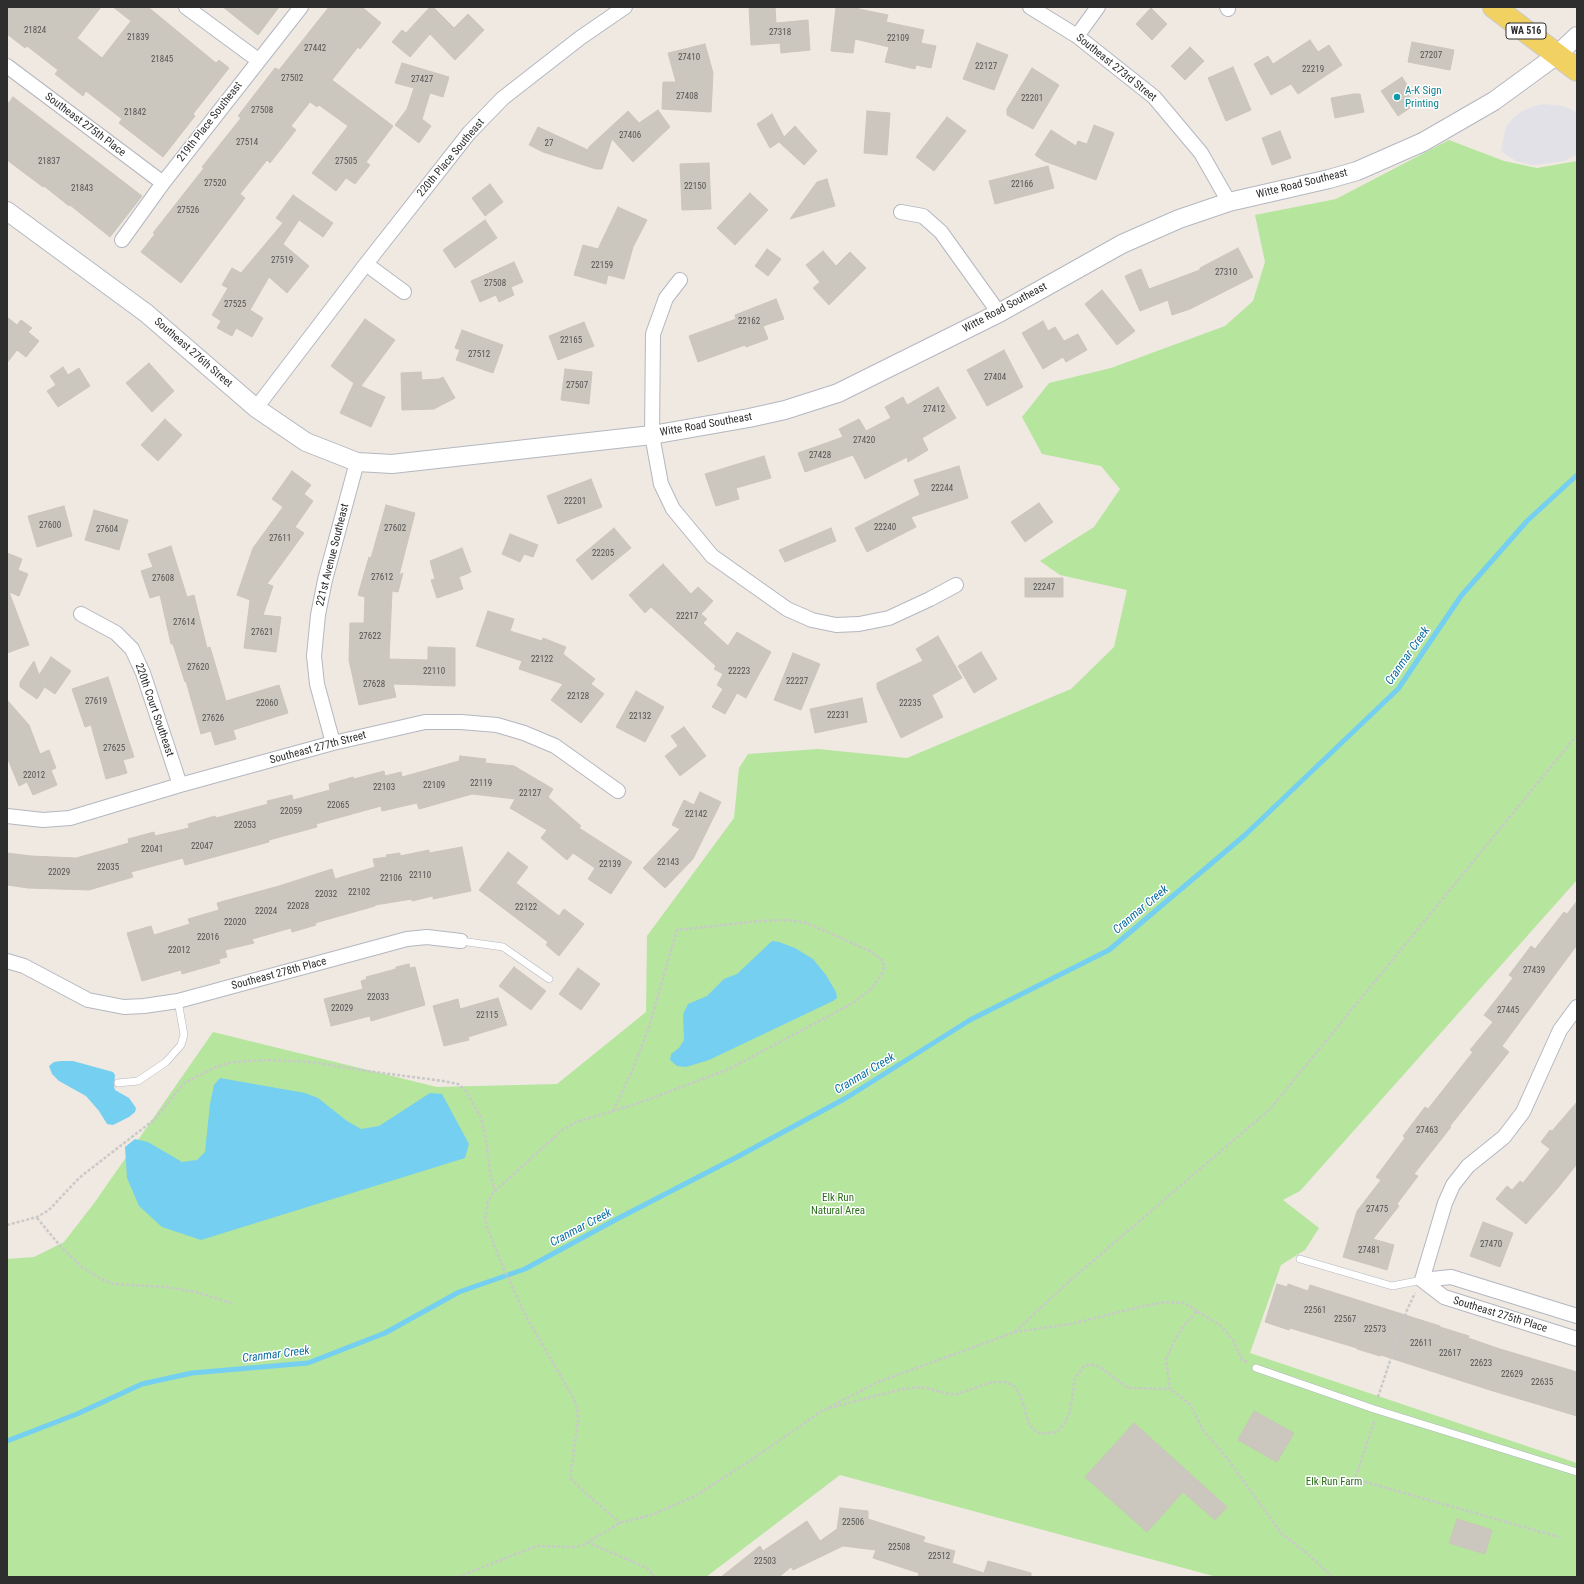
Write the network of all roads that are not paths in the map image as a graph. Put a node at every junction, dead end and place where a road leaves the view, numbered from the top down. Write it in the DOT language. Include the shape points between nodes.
graph roads {
  1 [pos="186,7"];
  2 [pos="301,7"];
  3 [pos="625,7"];
  4 [pos="1030,7"];
  5 [pos="1098,7"];
  6 [pos="1494,7"];
  7 [pos="1077,36"];
  8 [pos="1577,36"];
  9 [pos="1558,55"];
  10 [pos="258,60"];
  11 [pos="7,66"];
  12 [pos="1577,70"];
  13 [pos="162,183"];
  14 [pos="1229,202"];
  15 [pos="7,211"];
  16 [pos="901,212"];
  17 [pos="122,240"];
  18 [pos="366,264"];
  19 [pos="680,280"];
  20 [pos="404,292"];
  21 [pos="999,313"];
  22 [pos="256,408"];
  23 [pos="652,435"];
  24 [pos="357,462"];
  25 [pos="392,464"];
  26 [pos="956,585"];
  27 [pos="81,614"];
  28 [pos="333,744"];
  29 [pos="180,785"];
  30 [pos="618,791"];
  31 [pos="7,816"];
  32 [pos="461,941"];
  33 [pos="7,961"];
  34 [pos="549,979"];
  35 [pos="178,1001"];
  36 [pos="1577,1007"];
  37 [pos="118,1083"];
  38 [pos="1300,1259"];
  39 [pos="1422,1280"];
  40 [pos="1577,1316"];
  41 [pos="1577,1339"];
  42 [pos="1256,1368"];
  43 [pos="1577,1472"];
  1 -- 10 [label="street"];
  2 -- 10 [label="street, 219th Place Southeast"];
  3 -- 18 [label="street, 220th Place Southeast" via="580,38 504,98 469,133"];
  4 -- 7 [label="street, Southeast 273rd Street"];
  5 -- 7 [label="street"];
  6 -- 9 [label="main road, WA 516"];
  7 -- 14 [label="street, Southeast 273rd Street" via="1154,97 1201,153"];
  8 -- 9 [label="street, Witte Road Southeast"];
  9 -- 12 [label="main road, WA 516"];
  9 -- 14 [label="street, Witte Road Southeast" via="1494,101 1416,145 1357,171"];
  10 -- 13 [label="street, 219th Place Southeast"];
  11 -- 13 [label="street, Southeast 275th Place"];
  13 -- 17 [label="street, 219th Place Southeast"];
  14 -- 21 [label="street, Witte Road Southeast" via="1179,219 1122,244"];
  15 -- 22 [label="street, Southeast 276th Street" via="146,312"];
  16 -- 21 [label="street" via="923,216 941,232"];
  18 -- 20 [label="street"];
  18 -- 22 [label="street, 220th Place Southeast"];
  19 -- 23 [label="street" via="666,298 653,334"];
  21 -- 23 [label="street, Witte Road Southeast" via="838,393 756,417"];
  22 -- 24 [label="street, Southeast 276th Street" via="306,442"];
  23 -- 25 [label="street, Witte Road Southeast"];
  23 -- 26 [label="street" via="661,484 673,509 712,556 787,609 812,620 859,624 889,618"];
  24 -- 25 [label="street, Southeast 276th Street"];
  24 -- 28 [label="street, 221st Avenue Southeast" via="325,580 314,656 317,684"];
  27 -- 29 [label="street, 220th Court Southeast" via="116,633 132,649 143,673"];
  28 -- 29 [label="street, Southeast 277th Street"];
  28 -- 30 [label="street, Southeast 277th Street" via="425,722 497,725 555,746"];
  29 -- 31 [label="street, Southeast 277th Street" via="70,818 43,820"];
  32 -- 34 [label="lane, Southeast 278th Place" via="503,947"];
  32 -- 35 [label="street, Southeast 278th Place" via="427,937 407,939"];
  33 -- 35 [label="street, Southeast 278th Place" via="24,966 88,1000 109,1005 144,1006"];
  35 -- 37 [label="lane" via="184,1035 181,1045 166,1062 138,1081"];
  36 -- 39 [label="street" via="1560,1030 1523,1112 1504,1137 1468,1166 1453,1185 1445,1203"];
  38 -- 39 [label="lane" via="1392,1286"];
  39 -- 40 [label="street, Southeast 275th Place" via="1451,1277"];
  39 -- 41 [label="street, Southeast 275th Place" via="1444,1297"];
  42 -- 43 [label="lane" via="1376,1409"];
}
